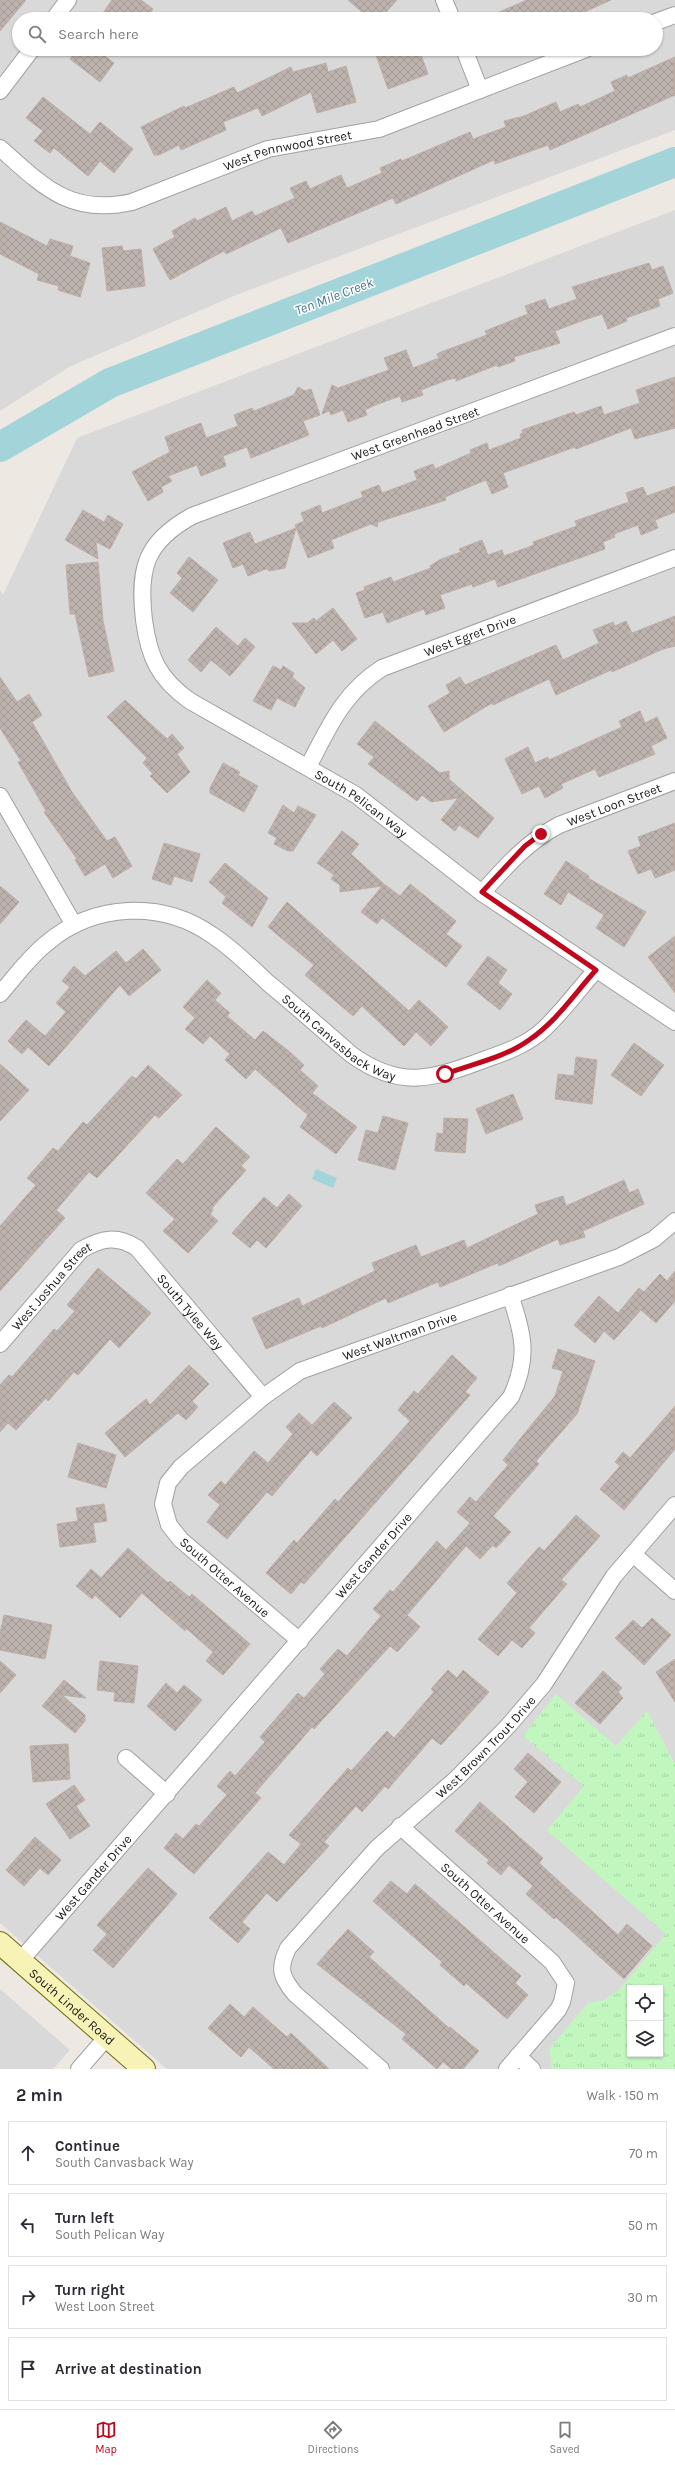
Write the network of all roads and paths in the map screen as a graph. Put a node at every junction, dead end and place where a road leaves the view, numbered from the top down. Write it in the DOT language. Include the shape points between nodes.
graph roads {
  1 [pos="68,0"];
  2 [pos="444,0"];
  3 [pos="59,12"];
  4 [pos="449,12"];
  5 [pos="675,14"];
  6 [pos="663,19"];
  7 [pos="27,56"];
  8 [pos="467,56"];
  9 [pos="568,56"];
  10 [pos="480,90"];
  11 [pos="0,91"];
  12 [pos="0,148"];
  13 [pos="675,336"];
  14 [pos="160,539"];
  15 [pos="675,558"];
  16 [pos="308,767"];
  17 [pos="675,781"];
  18 [pos="0,796"];
  19 [pos="482,892"];
  20 [pos="74,925"];
  21 [pos="596,970"];
  22 [pos="0,994"];
  23 [pos="675,1022"];
  24 [pos="675,1221"];
  25 [pos="110,1238"];
  26 [pos="510,1295"];
  27 [pos="0,1344"];
  28 [pos="263,1397"];
  29 [pos="163,1504"];
  30 [pos="675,1505"];
  31 [pos="633,1554"];
  32 [pos="675,1591"];
  33 [pos="300,1641"];
  34 [pos="126,1758"];
  35 [pos="167,1794"];
  36 [pos="400,1826"];
  37 [pos="0,1943"];
  38 [pos="20,1961"];
  39 [pos="107,2037"];
  40 [pos="518,2056"];
  41 [pos="79,2069"];
  42 [pos="144,2069"];
  43 [pos="381,2069"];
  44 [pos="507,2069"];
  45 [pos="532,2069"];
  1 -- 3 [label="street"];
  2 -- 4 [label="street"];
  5 -- 6 [label="street"];
  7 -- 11 [label="street"];
  8 -- 10 [label="street"];
  9 -- 10 [label="street, West Pennwood Street"];
  10 -- 12 [label="street, West Pennwood Street" via="379,129 249,154 132,202 113,207 80,204 56,194"];
  13 -- 14 [label="street, West Greenhead Street" via="192,516"];
  14 -- 16 [label="street, South Pelican Way" via="145,567 141,593 147,638 152,657 161,674 174,690 190,701"];
  15 -- 16 [label="street, West Egret Drive" via="382,668 351,692"];
  16 -- 19 [label="street, South Pelican Way" via="356,795"];
  17 -- 19 [label="street, West Loon Street" via="541,834 525,846"];
  18 -- 20 [label="street"];
  19 -- 21 [label="street, South Pelican Way"];
  20 -- 21 [label="street, South Canvasback Way" via="101,914 140,910 172,915 197,925 214,935 368,1067 406,1078 426,1078 445,1074 528,1041 544,1029"];
  20 -- 22 [label="street, South Canvasback Way" via="47,942"];
  21 -- 23 [label="street, South Pelican Way"];
  24 -- 26 [label="street, West Waltman Drive" via="654,1239 636,1249"];
  25 -- 27 [label="street, West Joshua Street" via="95,1242 81,1250"];
  25 -- 28 [label="street, South Tylee Way" via="126,1241 137,1248"];
  26 -- 28 [label="street, West Waltman Drive" via="300,1371"];
  26 -- 33 [label="street, West Gander Drive" via="519,1321 523,1347 519,1379 511,1397"];
  28 -- 29 [label="street, West Waltman Drive" via="181,1467 168,1483"];
  29 -- 33 [label="street, South Otter Avenue" via="169,1525 181,1540"];
  30 -- 31 [label="street, West Brown Trout Drive"];
  31 -- 32 [label="street"];
  31 -- 36 [label="street, West Brown Trout Drive" via="614,1576 544,1684 509,1725 456,1779"];
  33 -- 35 [label="street, West Gander Drive"];
  34 -- 35 [label="street"];
  35 -- 38 [label="street, West Gander Drive"];
  36 -- 40 [label="street, South Otter Avenue" via="552,1962 566,1983 558,2010"];
  36 -- 43 [label="street, West Brown Trout Drive" via="357,1869 288,1948 281,1972 295,1994"];
  37 -- 38 [label="street, South Linder Road"];
  38 -- 39 [label="street, South Linder Road"];
  39 -- 41 [label="street"];
  39 -- 42 [label="street, South Linder Road"];
  40 -- 44 [label="street"];
  40 -- 45 [label="street"];
}
